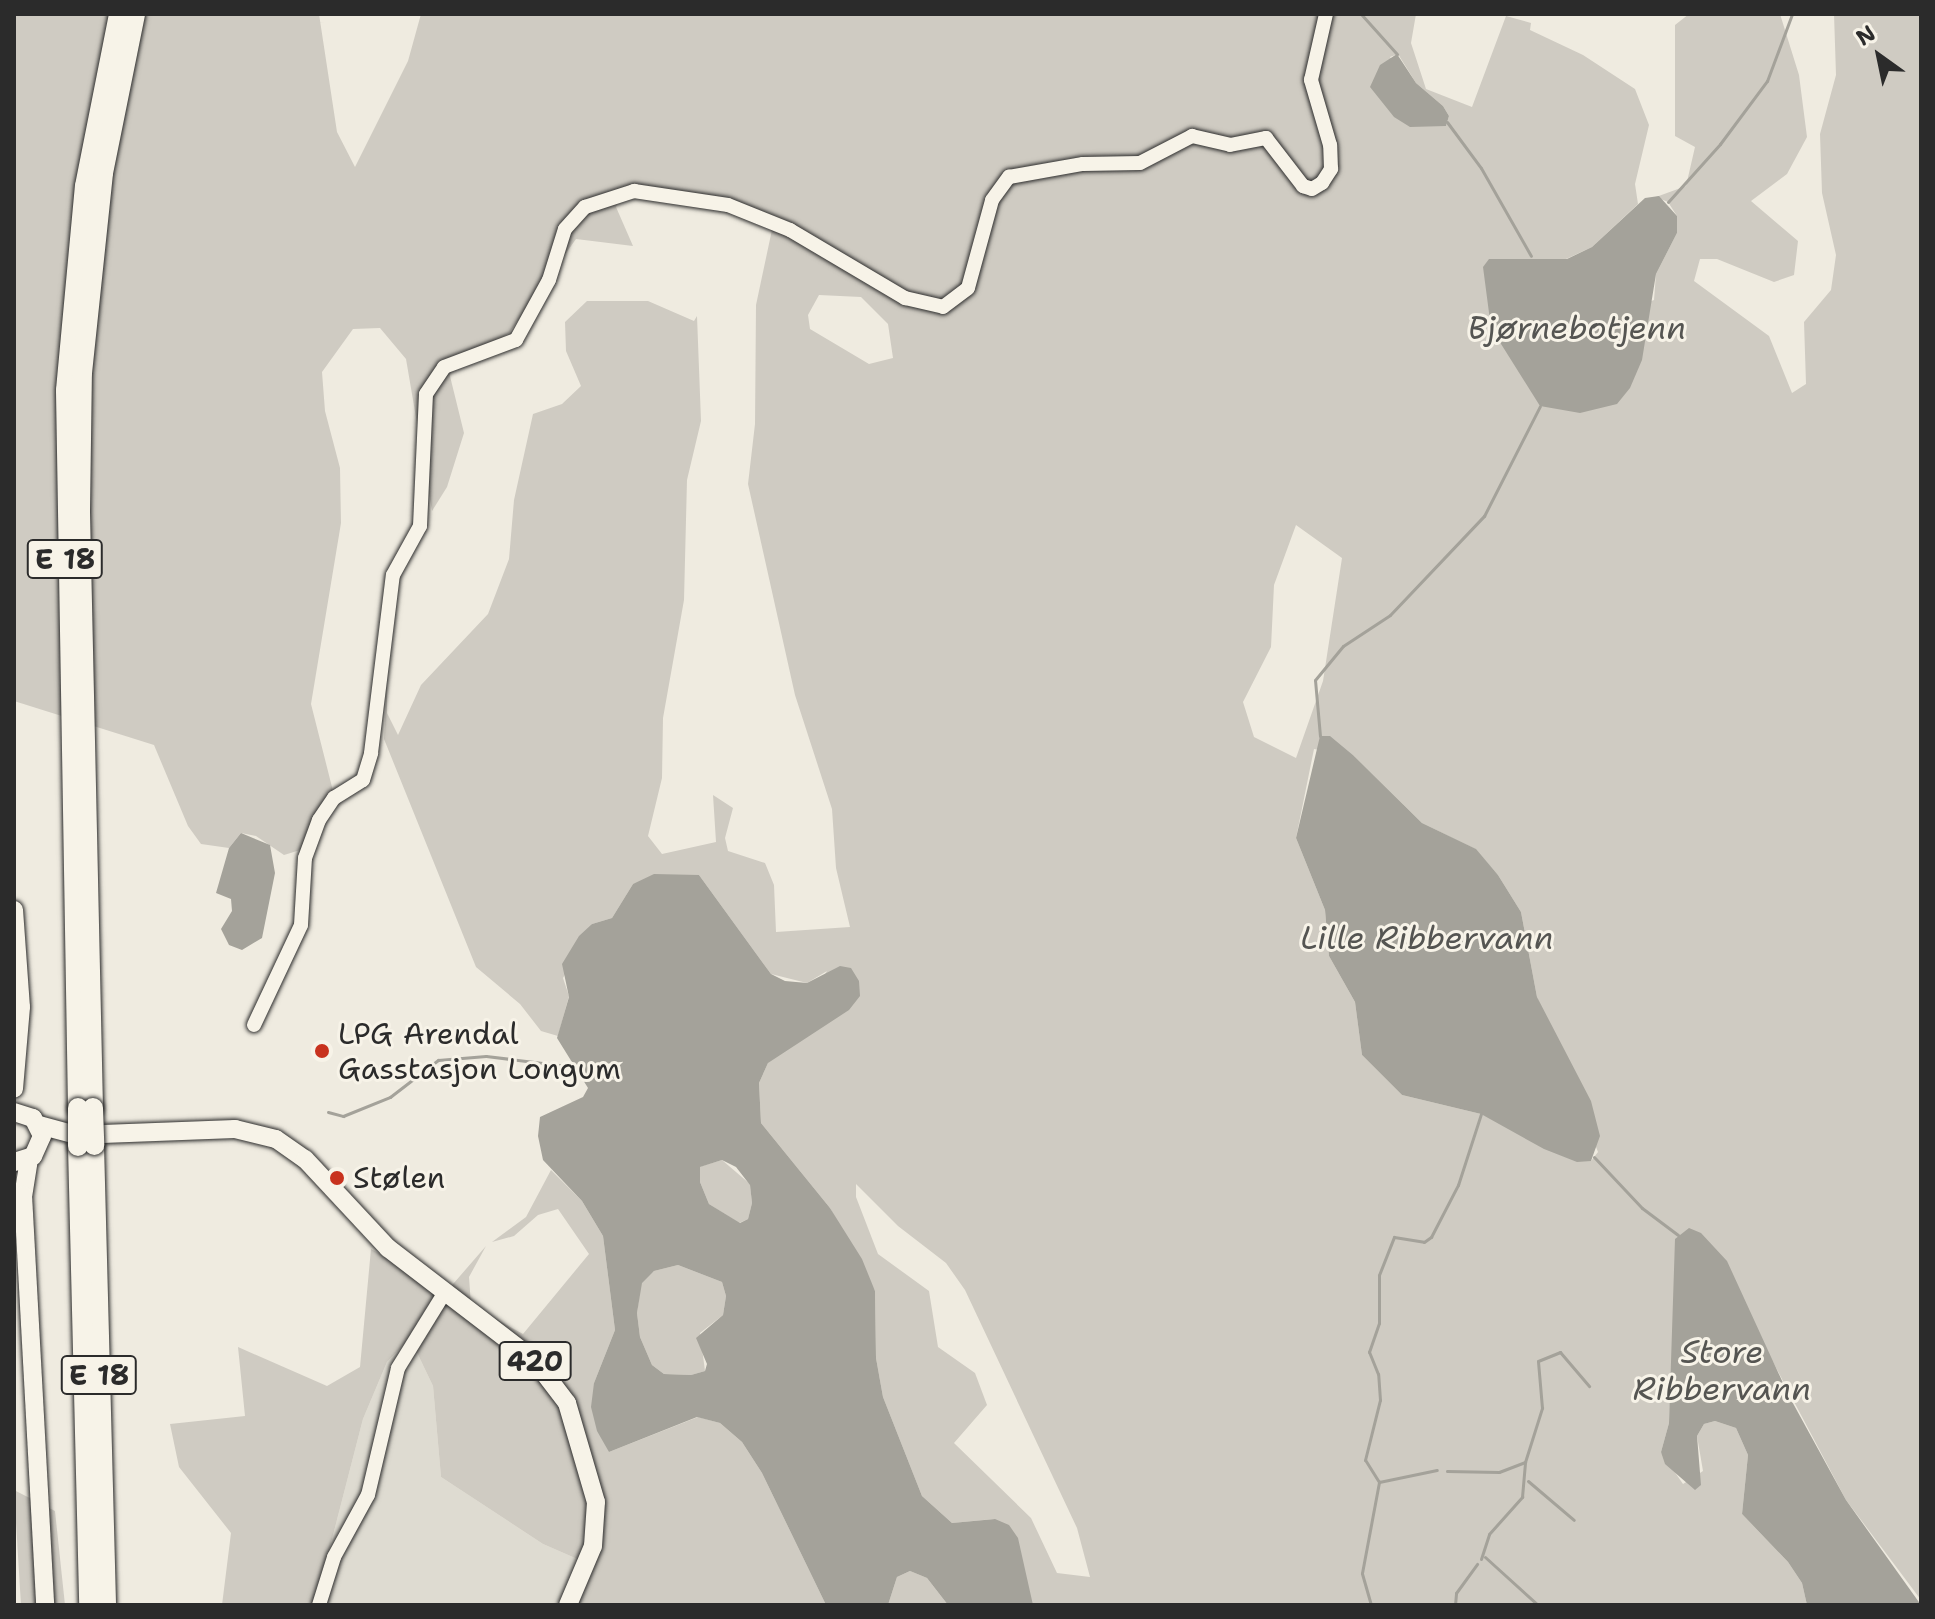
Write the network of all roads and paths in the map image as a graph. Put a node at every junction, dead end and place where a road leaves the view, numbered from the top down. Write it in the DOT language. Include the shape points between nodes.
graph roads {
  1 [pos="119,14"];
  2 [pos="135,14"];
  3 [pos="1326,14"];
  4 [pos="14,910"];
  5 [pos="254,1025"];
  6 [pos="17,1080"];
  7 [pos="85,1108"];
  8 [pos="28,1118"];
  9 [pos="83,1142"];
  10 [pos="28,1156"];
  11 [pos="14,1179"];
  12 [pos="445,1292"];
  13 [pos="38,1605"];
  14 [pos="45,1605"];
  15 [pos="89,1605"];
  16 [pos="106,1605"];
  17 [pos="319,1605"];
  18 [pos="568,1605"];
  1 -- 7 [label="highway, E 18" via="85,186 66,390"];
  2 -- 7 [label="highway, E 18" via="99,203 82,385"];
  3 -- 5 [label="street" via="1311,80 1330,145 1331,169 1322,183 1312,189 1303,186 1266,138 1230,145 1192,136 1140,163 1070,166 1009,177 992,200 968,288 943,307 905,298 790,230 728,205 634,191 585,207 565,229 549,280 516,340 444,367 426,394 420,526 393,575 371,753 363,780 334,798 319,820 305,858 301,925"];
  4 -- 6 [label="main road" via="21,971"];
  6 -- 8 [label="main road"];
  7 -- 9 [label="highway, E 18, bridge"];
  8 -- 9 [label="main road, 420"];
  8 -- 10 [label="main road"];
  9 -- 10 [label="main road, 420"];
  9 -- 12 [label="main road, 420" via="235,1129 276,1139 305,1159 358,1221"];
  9 -- 15 [label="highway, E 18"];
  9 -- 16 [label="highway, E 18"];
  10 -- 14 [label="main road" via="23,1195"];
  11 -- 13 [label="main road"];
  12 -- 17 [label="street" via="398,1368 368,1495 334,1557"];
  12 -- 18 [label="main road, 420" via="535,1361 567,1403 586,1457 597,1517 593,1546"];
}
